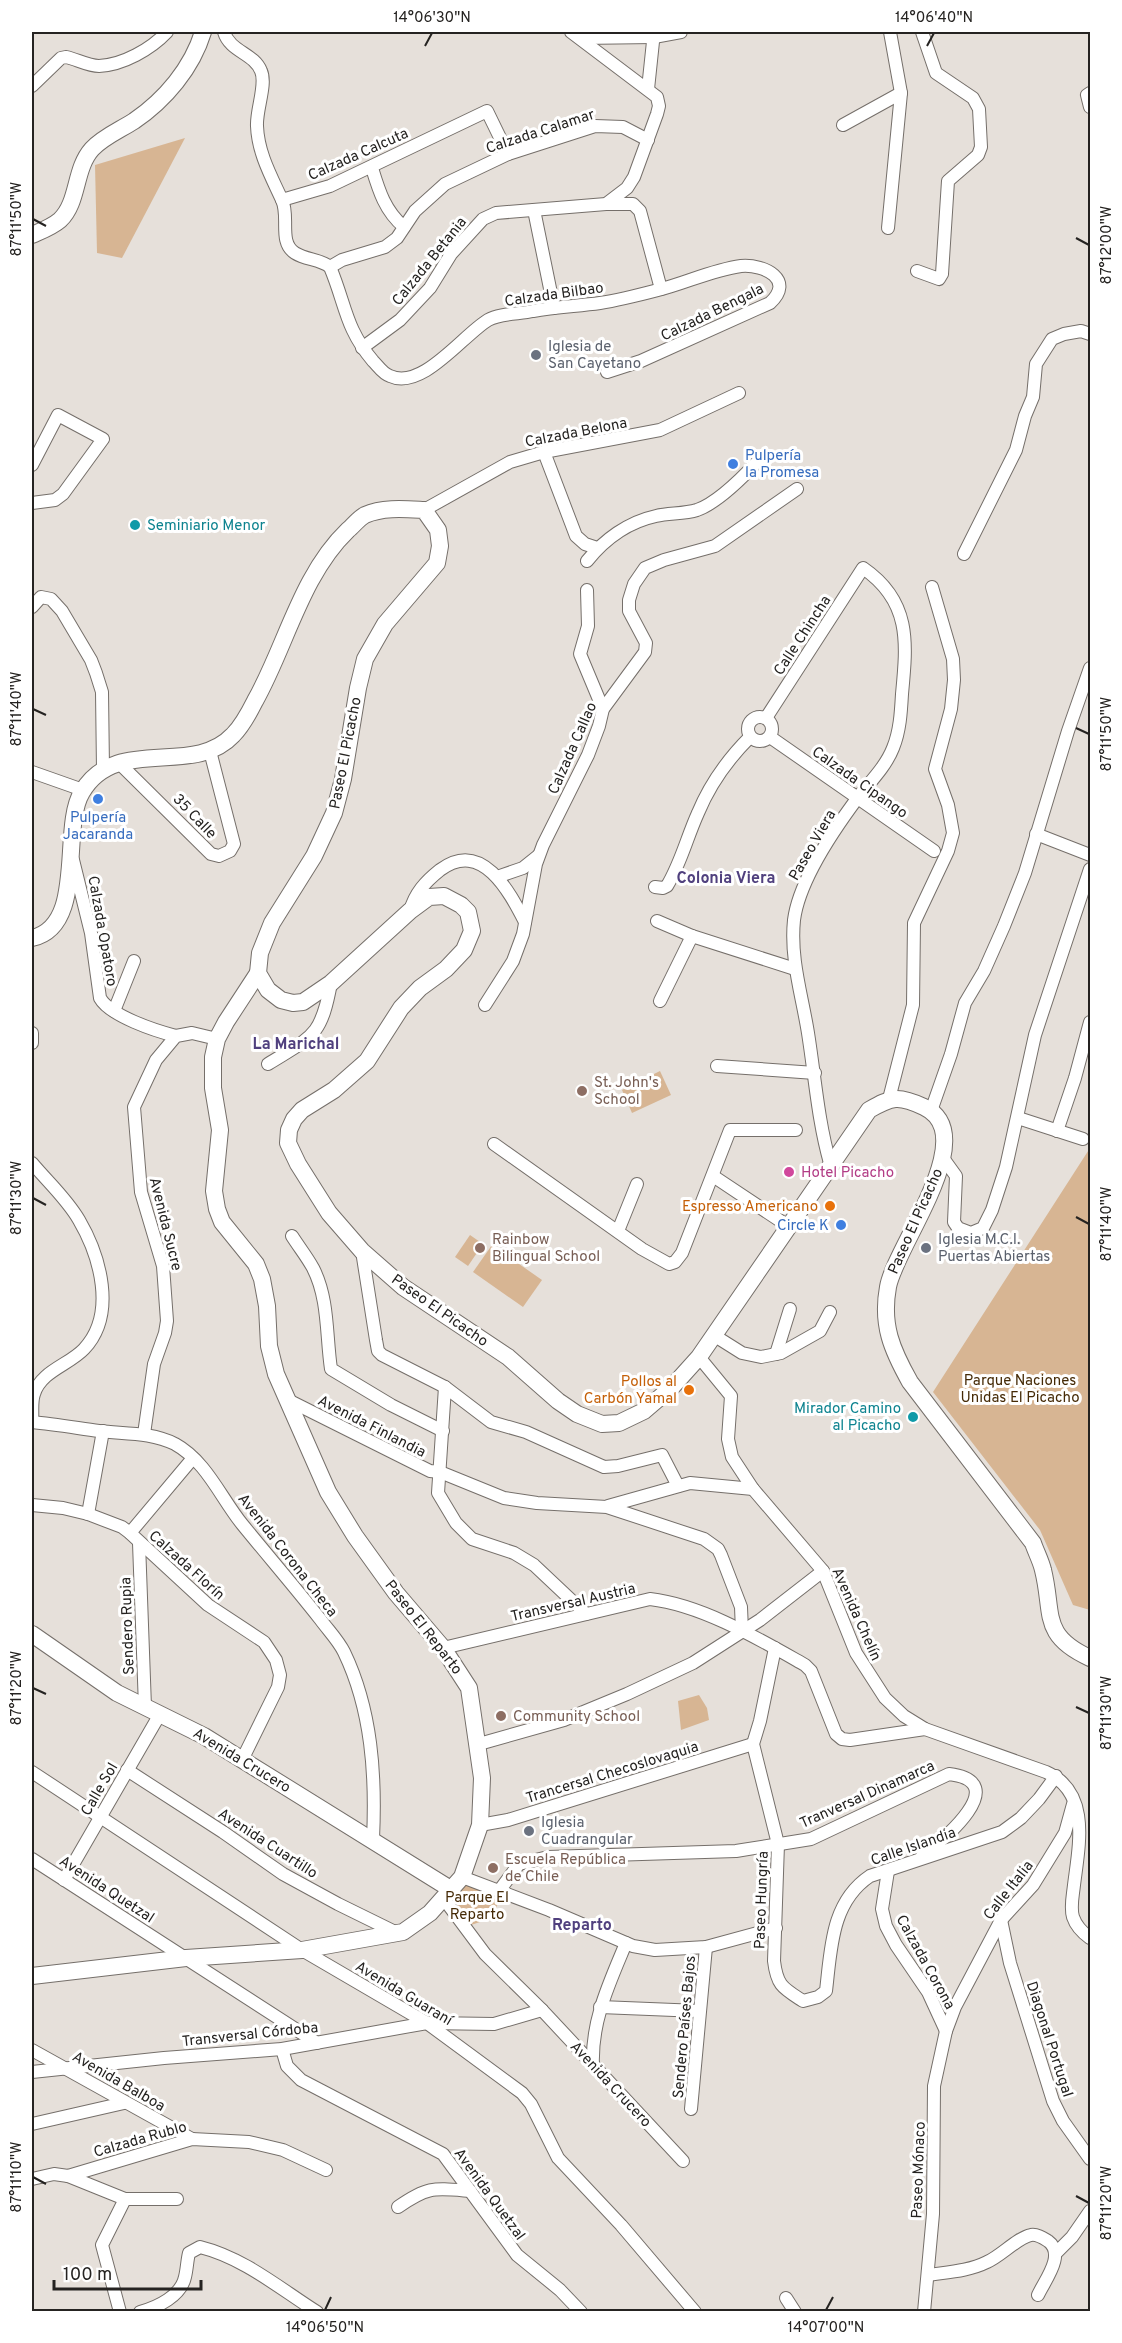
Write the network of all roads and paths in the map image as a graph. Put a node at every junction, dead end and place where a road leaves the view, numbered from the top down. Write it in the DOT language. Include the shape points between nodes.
graph roads {
  1 [pos="166,32"];
  2 [pos="203,32"];
  3 [pos="224,32"];
  4 [pos="681,32"];
  5 [pos="890,32"];
  6 [pos="922,32"];
  7 [pos="654,34"];
  8 [pos="576,35"];
  9 [pos="32,86"];
  10 [pos="648,89"];
  11 [pos="901,93"];
  12 [pos="1089,94"];
  13 [pos="1090,107"];
  14 [pos="843,125"];
  15 [pos="648,140"];
  16 [pos="508,154"];
  17 [pos="372,168"];
  18 [pos="629,184"];
  19 [pos="282,200"];
  20 [pos="606,204"];
  21 [pos="637,206"];
  22 [pos="534,210"];
  23 [pos="404,227"];
  24 [pos="888,228"];
  25 [pos="32,235"];
  26 [pos="330,267"];
  27 [pos="917,271"];
  28 [pos="776,277"];
  29 [pos="661,290"];
  30 [pos="554,308"];
  31 [pos="1090,334"];
  32 [pos="362,348"];
  33 [pos="607,372"];
  34 [pos="739,393"];
  35 [pos="544,452"];
  36 [pos="758,461"];
  37 [pos="32,465"];
  38 [pos="797,489"];
  39 [pos="32,503"];
  40 [pos="423,510"];
  41 [pos="597,549"];
  42 [pos="964,554"];
  43 [pos="587,561"];
  44 [pos="863,568"];
  45 [pos="932,587"];
  46 [pos="587,590"];
  47 [pos="32,607"];
  48 [pos="1090,668"];
  49 [pos="603,709"];
  50 [pos="766,718"];
  51 [pos="750,737"];
  52 [pos="770,737"];
  53 [pos="210,751"];
  54 [pos="111,766"];
  55 [pos="32,772"];
  56 [pos="83,790"];
  57 [pos="858,798"];
  58 [pos="1036,834"];
  59 [pos="934,851"];
  60 [pos="539,855"];
  61 [pos="1090,855"];
  62 [pos="72,856"];
  63 [pos="1090,869"];
  64 [pos="497,877"];
  65 [pos="656,887"];
  66 [pos="410,911"];
  67 [pos="657,921"];
  68 [pos="525,922"];
  69 [pos="692,936"];
  70 [pos="32,938"];
  71 [pos="134,962"];
  72 [pos="795,969"];
  73 [pos="258,973"];
  74 [pos="331,983"];
  75 [pos="660,1001"];
  76 [pos="485,1005"];
  77 [pos="114,1011"];
  78 [pos="1090,1022"];
  79 [pos="32,1033"];
  80 [pos="176,1036"];
  81 [pos="217,1039"];
  82 [pos="32,1043"];
  83 [pos="268,1064"];
  84 [pos="717,1066"];
  85 [pos="814,1073"];
  86 [pos="889,1099"];
  87 [pos="931,1111"];
  88 [pos="1018,1118"];
  89 [pos="796,1130"];
  90 [pos="1057,1131"];
  91 [pos="1083,1139"];
  92 [pos="494,1144"];
  93 [pos="943,1158"];
  94 [pos="32,1163"];
  95 [pos="830,1163"];
  96 [pos="713,1176"];
  97 [pos="637,1184"];
  98 [pos="788,1226"];
  99 [pos="618,1231"];
  100 [pos="292,1236"];
  101 [pos="362,1251"];
  102 [pos="790,1310"];
  103 [pos="830,1312"];
  104 [pos="715,1336"];
  105 [pos="776,1354"];
  106 [pos="699,1357"];
  107 [pos="445,1387"];
  108 [pos="286,1399"];
  109 [pos="32,1422"];
  110 [pos="103,1431"];
  111 [pos="443,1431"];
  112 [pos="144,1434"];
  113 [pos="193,1458"];
  114 [pos="440,1472"];
  115 [pos="678,1486"];
  116 [pos="753,1489"];
  117 [pos="32,1505"];
  118 [pos="607,1506"];
  119 [pos="87,1514"];
  120 [pos="130,1533"];
  121 [pos="139,1543"];
  122 [pos="822,1571"];
  123 [pos="586,1614"];
  124 [pos="742,1631"];
  125 [pos="32,1634"];
  126 [pos="443,1648"];
  127 [pos="775,1648"];
  128 [pos="1090,1658"];
  129 [pos="152,1711"];
  130 [pos="925,1729"];
  131 [pos="479,1744"];
  132 [pos="753,1744"];
  133 [pos="242,1760"];
  134 [pos="127,1770"];
  135 [pos="32,1772"];
  136 [pos="1056,1776"];
  137 [pos="1074,1799"];
  138 [pos="100,1817"];
  139 [pos="480,1825"];
  140 [pos="373,1839"];
  141 [pos="778,1844"];
  142 [pos="33,1863"];
  143 [pos="911,1863"];
  144 [pos="888,1871"];
  145 [pos="64,1880"];
  146 [pos="452,1889"];
  147 [pos="499,1891"];
  148 [pos="1001,1920"];
  149 [pos="776,1928"];
  150 [pos="397,1933"];
  151 [pos="1090,1938"];
  152 [pos="626,1943"];
  153 [pos="706,1947"];
  154 [pos="302,1950"];
  155 [pos="186,1958"];
  156 [pos="32,1976"];
  157 [pos="776,1979"];
  158 [pos="600,2007"];
  159 [pos="542,2010"];
  160 [pos="699,2011"];
  161 [pos="428,2023"];
  162 [pos="946,2031"];
  163 [pos="317,2043"];
  164 [pos="282,2049"];
  165 [pos="32,2050"];
  166 [pos="593,2066"];
  167 [pos="67,2068"];
  168 [pos="32,2072"];
  169 [pos="124,2103"];
  170 [pos="691,2109"];
  171 [pos="32,2124"];
  172 [pos="192,2139"];
  173 [pos="1090,2159"];
  174 [pos="683,2161"];
  175 [pos="326,2170"];
  176 [pos="68,2176"];
  177 [pos="32,2179"];
  178 [pos="470,2192"];
  179 [pos="125,2199"];
  180 [pos="177,2199"];
  181 [pos="398,2207"];
  182 [pos="1090,2211"];
  183 [pos="1056,2253"];
  184 [pos="928,2275"];
  185 [pos="1038,2295"];
  186 [pos="786,2298"];
  187 [pos="694,2311"];
  188 [pos="120,2312"];
  189 [pos="140,2312"];
  190 [pos="318,2312"];
  191 [pos="581,2312"];
  192 [pos="795,2312"];
  193 [pos="924,2312"];
  1 -- 9 [label="street" via="146,50 111,64 96,66 61,58"];
  2 -- 25 [label="street" via="191,59 172,86 150,108 92,149 60,219"];
  3 -- 19 [label="street" via="227,41 262,72 257,125 261,152"];
  4 -- 7 [label="street"];
  5 -- 11 [label="street"];
  6 -- 27 [label="street" via="936,73 973,98 979,109 981,147 978,155 948,181 942,274 939,279"];
  7 -- 8 [label="street"];
  7 -- 10 [label="street"];
  8 -- 10 [label="street"];
  10 -- 15 [label="street" via="657,97 659,106"];
  11 -- 14 [label="street"];
  11 -- 24 [label="street"];
  12 -- 13 [label="street"];
  15 -- 16 [label="street, Calzada Calamar" via="623,128 595,126"];
  15 -- 18 [label="street"];
  16 -- 17 [label="street, Calzada Calcuta" via="487,111"];
  16 -- 23 [label="street, Calzada Calamar" via="445,184 415,211"];
  17 -- 19 [label="street, Calzada Calcuta"];
  17 -- 23 [label="street" via="383,200"];
  18 -- 20 [label="street"];
  18 -- 21 [label="street"];
  19 -- 26 [label="street" via="286,209 286,243 292,252"];
  20 -- 21 [label="street, Calzada Betania"];
  20 -- 22 [label="street, Calzada Betania"];
  21 -- 29 [label="street" via="643,215"];
  22 -- 30 [label="street"];
  22 -- 32 [label="street, Calzada Betania" via="496,213 483,219 400,320"];
  23 -- 26 [label="street, Calzada Calamar" via="385,247"];
  26 -- 32 [label="street, Calzada Bilbao" via="349,326"];
  28 -- 29 [label="street, Calzada Bilbao" via="766,268 750,265 719,270"];
  28 -- 33 [label="street, Calzada Bengala" via="779,290 770,303 660,353"];
  29 -- 30 [label="street, Calzada Bilbao" via="602,303"];
  30 -- 32 [label="street, Calzada Bilbao" via="492,318 437,364 406,379 387,376"];
  31 -- 42 [label="street" via="1081,331 1052,339 1036,364 1033,397 1024,416 1017,450"];
  34 -- 35 [label="street, Calzada Belona" via="660,430"];
  35 -- 40 [label="street, Calzada Belona" via="510,462"];
  35 -- 41 [label="street" via="576,536"];
  36 -- 41 [label="street" via="737,484 698,510 653,517 618,532"];
  37 -- 39 [label="street" via="58,415 103,440 63,494 56,500"];
  38 -- 49 [label="street, Calzada Callao" via="715,546 645,568 629,600 629,611 646,647"];
  40 -- 53 [label="street" via="394,509 364,515 342,536 318,569 247,716 232,736"];
  40 -- 73 [label="street, Paseo El Picacho" via="438,530 437,563 385,624 365,659 334,813 314,856 269,930 260,953"];
  41 -- 43 [label="street"];
  44 -- 50 [label="street, Calle Chincha"];
  44 -- 57 [label="street, Paseo Viera" via="893,596 906,655 900,722 893,748"];
  45 -- 86 [label="street" via="953,659 951,709 935,769 953,833 914,923 913,1005"];
  46 -- 49 [label="street" via="588,626 580,654"];
  47 -- 54 [label="street" via="41,597 51,599 62,610 91,660 102,692"];
  48 -- 58 [label="street"];
  49 -- 60 [label="street, Calzada Callao" via="588,754"];
  50 -- 51 [label="street" via="751,721"];
  50 -- 52 [label="street" via="772,729"];
  51 -- 52 [label="street" via="760,742"];
  51 -- 65 [label="street" via="733,753 713,784 667,886"];
  52 -- 57 [label="street, Calzada Cipango"];
  53 -- 54 [label="street"];
  53 -- 54 [label="street, 35 Calle" via="234,844 219,856 211,854"];
  54 -- 56 [label="street"];
  55 -- 56 [label="street"];
  56 -- 62 [label="street" via="75,811"];
  57 -- 59 [label="street, Calzada Cipango"];
  57 -- 72 [label="street, Paseo Viera" via="819,857 799,898 794,920"];
  58 -- 61 [label="street"];
  58 -- 87 [label="street" via="1004,926 965,1003"];
  60 -- 64 [label="street" via="523,868"];
  60 -- 68 [label="street, Calzada Callao"];
  62 -- 70 [label="street" via="65,902 54,924"];
  62 -- 77 [label="street, Calzada Opatoro" via="91,933 100,998"];
  63 -- 88 [label="street" via="1035,1035"];
  64 -- 66 [label="street" via="478,864 457,860 431,877 414,897"];
  64 -- 68 [label="street"];
  66 -- 74 [label="street, Paseo El Picacho"];
  66 -- 101 [label="street, Paseo El Picacho" via="429,897 453,899 468,912 471,931 467,944 446,969 401,1008 367,1061 343,1083 302,1110 294,1119 288,1143 329,1213"];
  67 -- 69 [label="street"];
  68 -- 76 [label="street, Calzada Callao" via="513,961"];
  69 -- 72 [label="street"];
  69 -- 75 [label="street"];
  71 -- 77 [label="street"];
  72 -- 85 [label="street, Paseo Viera"];
  73 -- 74 [label="street, Paseo El Picacho" via="268,990 287,1002 303,1002"];
  73 -- 81 [label="street, Paseo El Reparto"];
  74 -- 83 [label="street" via="321,1023 314,1034"];
  77 -- 80 [label="street"];
  78 -- 90 [label="street"];
  79 -- 82 [label="street"];
  80 -- 81 [label="street" via="192,1033"];
  80 -- 112 [label="street, Avenida Sucre" via="156,1060 134,1107 141,1192 163,1266 167,1321 154,1364"];
  81 -- 108 [label="street, Paseo El Reparto" via="213,1088 220,1130 214,1191 217,1209 222,1222 256,1264 262,1279 269,1346"];
  84 -- 85 [label="street"];
  85 -- 95 [label="street, Paseo Viera"];
  86 -- 87 [label="street" via="903,1099"];
  86 -- 95 [label="street, Paseo El Picacho" via="868,1110"];
  87 -- 93 [label="street, Paseo El Picacho" via="942,1124"];
  88 -- 90 [label="street"];
  88 -- 93 [label="street" via="1006,1167 983,1228 971,1233 954,1222 956,1176"];
  89 -- 96 [label="street" via="730,1130"];
  90 -- 91 [label="street"];
  92 -- 99 [label="street"];
  93 -- 128 [label="street, Paseo El Picacho" via="892,1271 886,1330 910,1382 1033,1543 1058,1635 1071,1649"];
  94 -- 109 [label="street" via="78,1218 87,1236 100,1278 103,1309 95,1334 84,1348 40,1381 33,1395"];
  95 -- 98 [label="street, Paseo El Picacho"];
  96 -- 98 [label="street"];
  96 -- 99 [label="street" via="675,1262 669,1264"];
  97 -- 99 [label="street"];
  98 -- 104 [label="street, Paseo El Picacho"];
  100 -- 111 [label="street" via="318,1281 331,1369"];
  101 -- 106 [label="street, Paseo El Picacho" via="403,1287 508,1357 558,1401 602,1424 619,1423 644,1411"];
  101 -- 107 [label="street" via="378,1351"];
  102 -- 105 [label="street"];
  103 -- 105 [label="street" via="820,1330"];
  104 -- 105 [label="street" via="742,1353 761,1357"];
  104 -- 106 [label="street, Paseo El Picacho"];
  106 -- 116 [label="street, Avenida Chelín" via="731,1396 731,1456"];
  107 -- 111 [label="street"];
  107 -- 115 [label="street" via="491,1422 526,1431 604,1467 662,1455"];
  108 -- 114 [label="street, Avenida Finlandia" via="430,1471"];
  108 -- 126 [label="street, Paseo El Reparto" via="328,1492 355,1536"];
  109 -- 110 [label="street, Avenida Corona Checa"];
  110 -- 112 [label="street, Avenida Corona Checa"];
  110 -- 119 [label="street"];
  111 -- 114 [label="street"];
  112 -- 113 [label="street, Avenida Corona Checa" via="175,1444"];
  113 -- 120 [label="street"];
  113 -- 140 [label="street, Avenida Corona Checa" via="343,1650 362,1696 370,1742 375,1797"];
  114 -- 118 [label="street, Avenida Finlandia" via="519,1501"];
  114 -- 123 [label="street" via="438,1492 456,1523 472,1539 534,1565"];
  115 -- 116 [label="street" via="695,1483"];
  115 -- 118 [label="street"];
  116 -- 122 [label="street, Avenida Chelín"];
  117 -- 119 [label="street, Calzada Florín"];
  118 -- 124 [label="street, Avenida Finlandia" via="704,1539 718,1549 741,1607"];
  119 -- 120 [label="street, Calzada Florín"];
  120 -- 121 [label="street, Calzada Florín"];
  121 -- 129 [label="street, Sendero Rupia"];
  121 -- 133 [label="street, Calzada Florín" via="208,1605 264,1642 276,1659 278,1687"];
  122 -- 124 [label="street"];
  122 -- 130 [label="street, Avenida Chelín" via="870,1678 904,1716"];
  123 -- 124 [label="street, Transversal Austria" via="650,1599 671,1601"];
  123 -- 126 [label="street, Transversal Austria"];
  124 -- 127 [label="street"];
  124 -- 131 [label="street" via="693,1663 627,1694 564,1720"];
  125 -- 129 [label="street, Avenida Crucero" via="117,1694"];
  126 -- 131 [label="street, Paseo El Reparto" via="470,1688"];
  127 -- 130 [label="street" via="811,1671 836,1734 842,1739"];
  127 -- 132 [label="street, Paseo Hungría"];
  129 -- 133 [label="street, Avenida Crucero"];
  129 -- 134 [label="street, Calle Sol"];
  130 -- 136 [label="street, Avenida Chelín"];
  131 -- 139 [label="street, Paseo El Reparto"];
  132 -- 139 [label="street, Trancersal Checoslovaquia" via="508,1820"];
  132 -- 141 [label="street, Paseo Hungría"];
  133 -- 140 [label="street, Avenida Crucero"];
  134 -- 138 [label="street, Calle Sol"];
  134 -- 150 [label="street, Avenida Cuartillo" via="283,1874"];
  135 -- 138 [label="street, Avenida Guaraní"];
  136 -- 137 [label="street"];
  136 -- 143 [label="street, Calle Islandia" via="1021,1818 1002,1832"];
  137 -- 148 [label="street, Calle Italia" via="1065,1833 1049,1861"];
  137 -- 151 [label="street" via="1080,1830 1072,1908 1077,1925"];
  138 -- 145 [label="street, Calle Sol"];
  138 -- 154 [label="street, Avenida Guaraní"];
  139 -- 146 [label="street, Paseo El Reparto"];
  140 -- 146 [label="street, Avenida Crucero"];
  141 -- 143 [label="street, Tranversal Dinamarca" via="811,1839 949,1774 969,1781 977,1798 972,1808 949,1833"];
  141 -- 147 [label="street, Tranversal Dinamarca" via="736,1851 548,1857 519,1864"];
  141 -- 149 [label="street, Paseo Hungría"];
  142 -- 145 [label="street, Avenida Quetzal"];
  143 -- 144 [label="street, Calle Islandia"];
  144 -- 157 [label="street, Calle Islandia" via="870,1876 848,1897 833,1934 826,1991 803,2001"];
  144 -- 162 [label="street, Calzada Corona" via="882,1909 886,1926 928,1992"];
  145 -- 155 [label="street, Avenida Quetzal"];
  146 -- 147 [label="street"];
  146 -- 150 [label="street" via="415,1924"];
  146 -- 159 [label="street, Avenida Crucero" via="485,1954"];
  147 -- 152 [label="street"];
  148 -- 162 [label="street, Calle Italia"];
  148 -- 173 [label="street, Diagonal Portugal" via="1010,1963 1053,2101"];
  149 -- 153 [label="street"];
  149 -- 157 [label="street, Paseo Hungría"];
  150 -- 154 [label="street"];
  152 -- 153 [label="street" via="655,1950"];
  152 -- 158 [label="street"];
  153 -- 160 [label="street, Sendero Países Bajos"];
  154 -- 155 [label="street"];
  154 -- 161 [label="street, Avenida Guaraní"];
  155 -- 156 [label="street"];
  155 -- 163 [label="street, Avenida Quetzal"];
  158 -- 160 [label="street"];
  158 -- 166 [label="street" via="592,2048"];
  159 -- 161 [label="street, Transversal Córdoba" via="494,2024"];
  159 -- 166 [label="street, Avenida Crucero"];
  160 -- 170 [label="street, Sendero Países Bajos"];
  161 -- 163 [label="street, Transversal Córdoba"];
  161 -- 187 [label="street, Avenida Guaraní" via="522,2092 558,2158"];
  162 -- 184 [label="street, Paseo Mónaco" via="934,2086 933,2214"];
  163 -- 164 [label="street, Transversal Córdoba"];
  164 -- 167 [label="street, Transversal Córdoba"];
  164 -- 178 [label="street, Avenida Quetzal" via="287,2066 301,2080 443,2154"];
  165 -- 167 [label="street, Avenida Balboa"];
  166 -- 174 [label="street, Avenida Crucero"];
  167 -- 168 [label="street, Transversal Córdoba"];
  167 -- 169 [label="street, Avenida Balboa"];
  169 -- 171 [label="street"];
  169 -- 172 [label="street, Avenida Balboa"];
  172 -- 175 [label="street, Calzada Rublo" via="249,2142 283,2150"];
  172 -- 176 [label="street, Calzada Rublo"];
  176 -- 177 [label="street, Calzada Rublo" via="54,2174"];
  176 -- 179 [label="street"];
  178 -- 181 [label="street" via="420,2191"];
  178 -- 191 [label="street, Avenida Quetzal" via="517,2255"];
  179 -- 180 [label="street"];
  179 -- 188 [label="street" via="102,2245"];
  182 -- 183 [label="street"];
  183 -- 184 [label="street" via="1041,2236 1031,2235 990,2262"];
  183 -- 185 [label="street"];
  184 -- 193 [label="street, Paseo Mónaco"];
  186 -- 192 [label="street"];
  189 -- 190 [label="street" via="177,2293 185,2277 189,2253 200,2247 219,2252 262,2274"];
}
